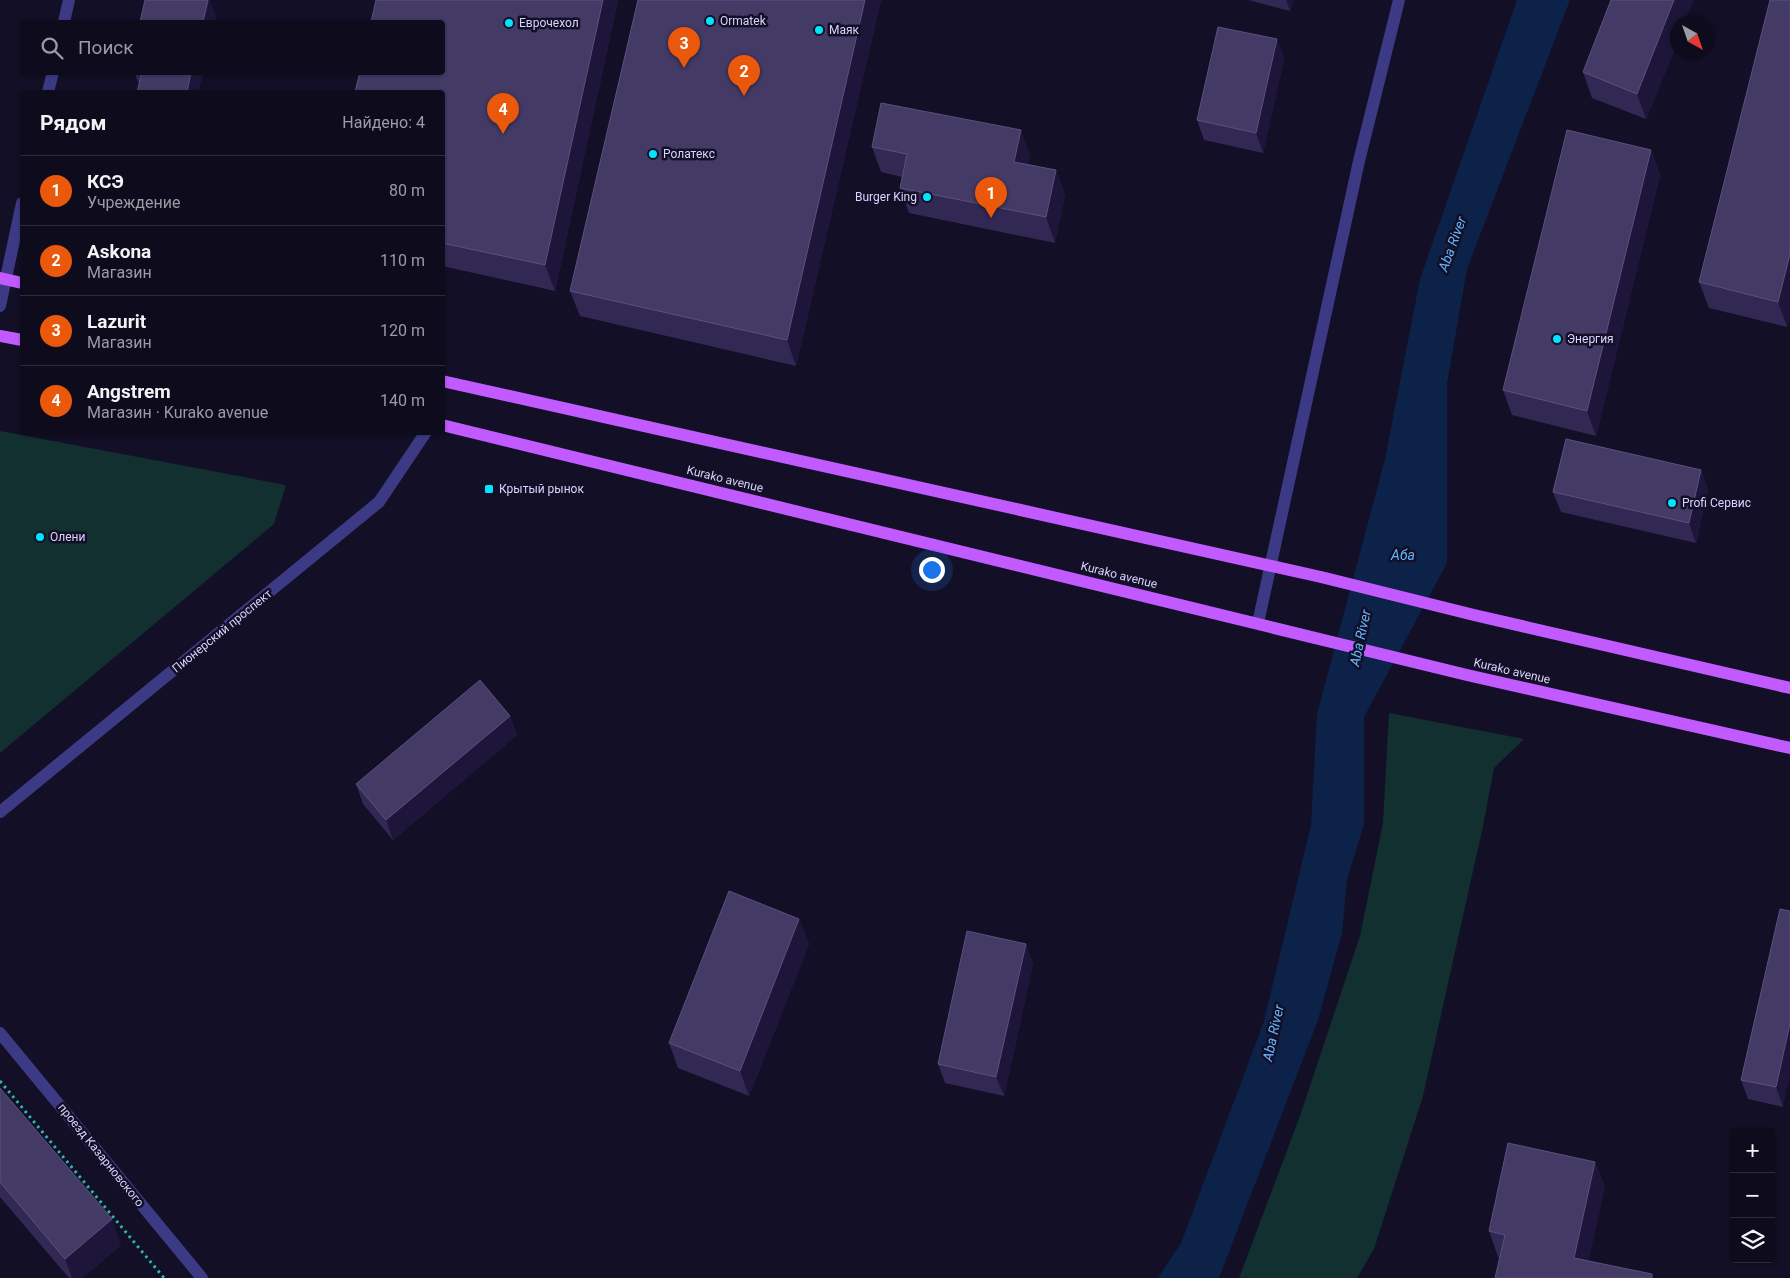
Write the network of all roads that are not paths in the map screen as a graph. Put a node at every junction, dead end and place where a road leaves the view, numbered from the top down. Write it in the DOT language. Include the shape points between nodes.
graph roads {
  1 [pos="70,0"];
  2 [pos="1399,0"];
  3 [pos="65,20"];
  4 [pos="52,75"];
  5 [pos="48,90"];
  6 [pos="20,211"];
  7 [pos="3,279"];
  8 [pos="20,283"];
  9 [pos="0,306"];
  10 [pos="0,336"];
  11 [pos="20,340"];
  12 [pos="445,382"];
  13 [pos="445,426"];
  14 [pos="424,435"];
  15 [pos="1271,566"];
  16 [pos="1258,623"];
  17 [pos="1790,688"];
  18 [pos="1790,748"];
  19 [pos="0,812"];
  20 [pos="0,1033"];
  21 [pos="202,1278"];
  1 -- 3 [label="street"];
  2 -- 15 [label="street" via="1359,161"];
  4 -- 5 [label="street"];
  6 -- 7 [label="street"];
  7 -- 8 [label="main road"];
  7 -- 9 [label="street"];
  10 -- 11 [label="main road"];
  12 -- 15 [label="main road"];
  13 -- 16 [label="main road, Kurako avenue"];
  14 -- 19 [label="street, Пионерский проспект" via="378,502"];
  15 -- 16 [label="street"];
  15 -- 17 [label="main road"];
  16 -- 18 [label="main road, Kurako avenue"];
  20 -- 21 [label="street, проезд Казарновского"];
}
